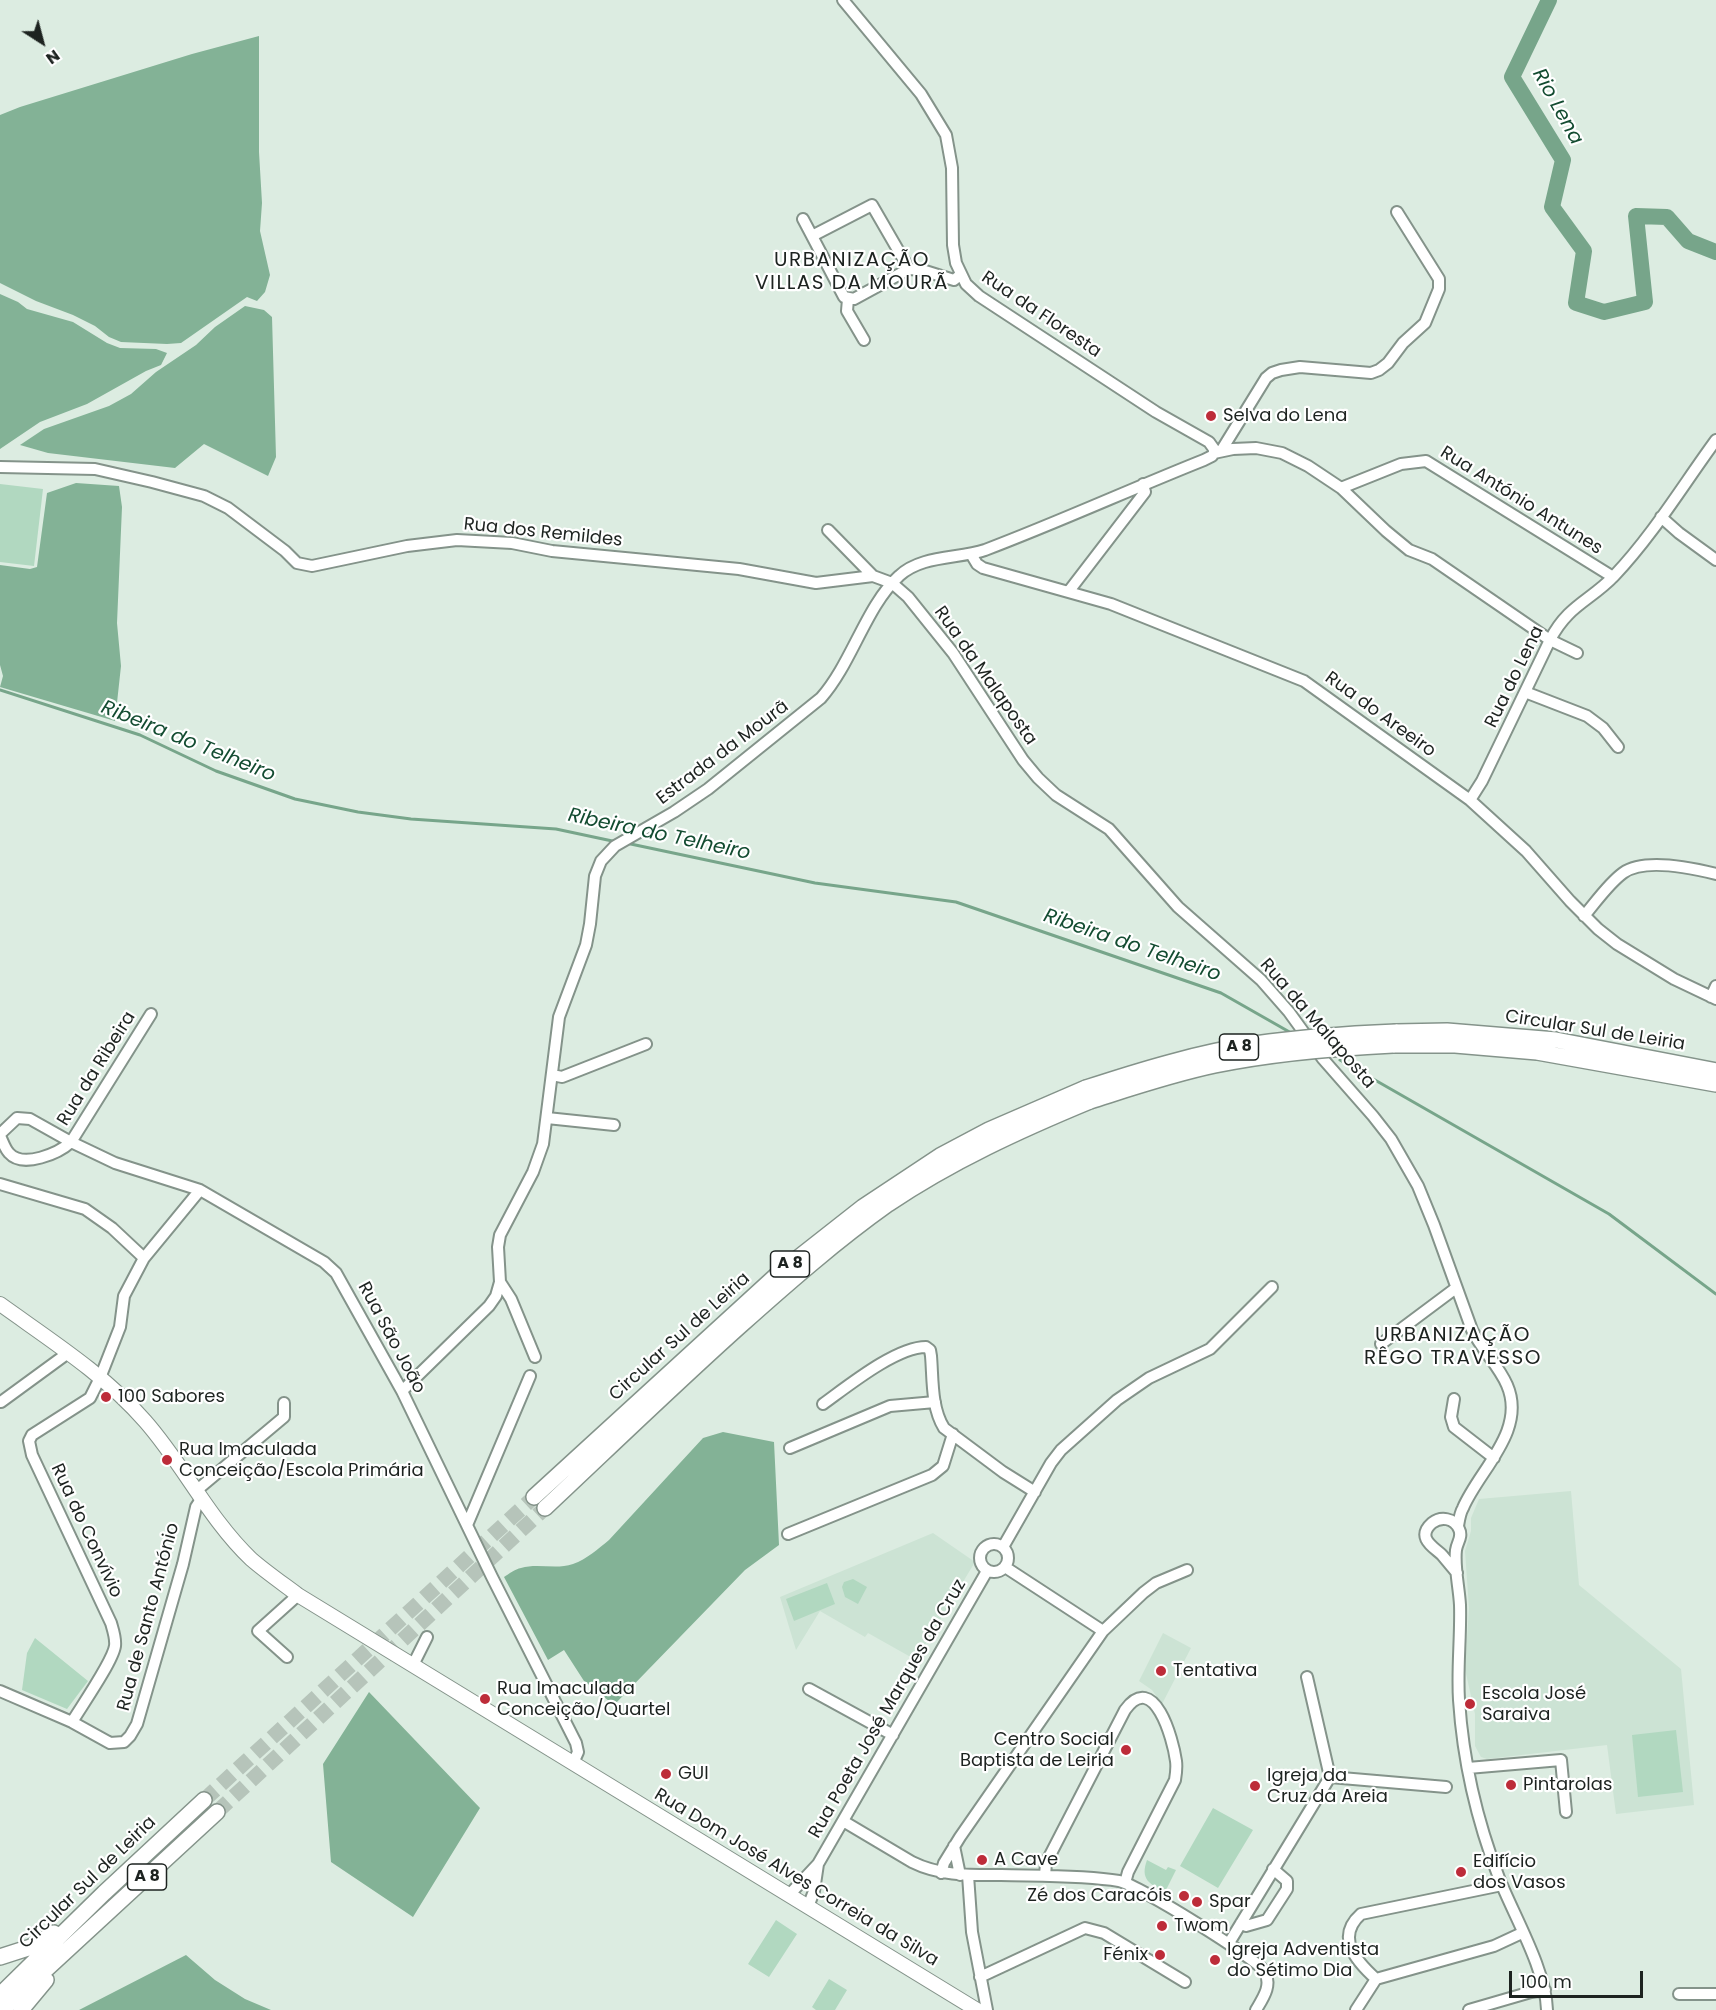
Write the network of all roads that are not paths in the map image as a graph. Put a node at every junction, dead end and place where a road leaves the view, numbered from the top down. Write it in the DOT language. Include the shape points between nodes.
graph roads {
  1 [pos="843,0"];
  2 [pos="1397,212"];
  3 [pos="803,219"];
  4 [pos="812,236"];
  5 [pos="909,269"];
  6 [pos="960,275"];
  7 [pos="849,299"];
  8 [pos="864,340"];
  9 [pos="1716,440"];
  10 [pos="1217,452"];
  11 [pos="0,467"];
  12 [pos="1143,484"];
  13 [pos="1341,488"];
  14 [pos="1661,517"];
  15 [pos="828,530"];
  16 [pos="970,554"];
  17 [pos="1716,560"];
  18 [pos="873,576"];
  19 [pos="1613,577"];
  20 [pos="892,583"];
  21 [pos="1069,591"];
  22 [pos="1550,640"];
  23 [pos="1577,653"];
  24 [pos="1525,692"];
  25 [pos="1618,747"];
  26 [pos="1470,800"];
  27 [pos="1716,874"];
  28 [pos="1584,916"];
  29 [pos="1716,986"];
  30 [pos="1714,998"];
  31 [pos="151,1014"];
  32 [pos="1395,1039"];
  33 [pos="646,1044"];
  34 [pos="1716,1071"];
  35 [pos="552,1076"];
  36 [pos="1716,1084"];
  37 [pos="547,1118"];
  38 [pos="614,1125"];
  39 [pos="0,1135"];
  40 [pos="71,1142"];
  41 [pos="0,1184"];
  42 [pos="200,1190"];
  43 [pos="144,1258"];
  44 [pos="500,1282"];
  45 [pos="1272,1287"];
  46 [pos="1456,1288"];
  47 [pos="0,1304"];
  48 [pos="1381,1344"];
  49 [pos="68,1353"];
  50 [pos="535,1357"];
  51 [pos="530,1376"];
  52 [pos="100,1378"];
  53 [pos="402,1391"];
  54 [pos="1454,1399"];
  55 [pos="1,1402"];
  56 [pos="284,1402"];
  57 [pos="935,1402"];
  58 [pos="823,1404"];
  59 [pos="953,1434"];
  60 [pos="789,1448"];
  61 [pos="1494,1458"];
  62 [pos="1035,1492"];
  63 [pos="200,1494"];
  64 [pos="539,1503"];
  65 [pos="1453,1523"];
  66 [pos="467,1525"];
  67 [pos="788,1534"];
  68 [pos="1003,1547"];
  69 [pos="1456,1548"];
  70 [pos="1440,1552"];
  71 [pos="1005,1567"];
  72 [pos="987,1570"];
  73 [pos="1187,1570"];
  74 [pos="1457,1573"];
  75 [pos="298,1595"];
  76 [pos="1103,1631"];
  77 [pos="427,1637"];
  78 [pos="287,1657"];
  79 [pos="413,1665"];
  80 [pos="1307,1677"];
  81 [pos="809,1689"];
  82 [pos="0,1691"];
  83 [pos="72,1722"];
  84 [pos="893,1735"];
  85 [pos="573,1763"];
  86 [pos="1468,1768"];
  87 [pos="1330,1777"];
  88 [pos="1446,1786"];
  89 [pos="204,1800"];
  90 [pos="217,1812"];
  91 [pos="1566,1812"];
  92 [pos="843,1821"];
  93 [pos="954,1846"];
  94 [pos="818,1864"];
  95 [pos="1274,1869"];
  96 [pos="941,1872"];
  97 [pos="964,1875"];
  98 [pos="1045,1876"];
  99 [pos="1125,1883"];
  100 [pos="1502,1885"];
  101 [pos="104,1893"];
  102 [pos="789,1895"];
  103 [pos="808,1907"];
  104 [pos="1241,1923"];
  105 [pos="1522,1933"];
  106 [pos="76,1941"];
  107 [pos="1229,1943"];
  108 [pos="0,1957"];
  109 [pos="980,1977"];
  110 [pos="1376,1979"];
  111 [pos="1185,1982"];
  112 [pos="1545,1990"];
  113 [pos="1678,1994"];
  114 [pos="1716,1994"];
  115 [pos="0,1995"];
  116 [pos="2,2010"];
  117 [pos="21,2010"];
  118 [pos="977,2010"];
  119 [pos="987,2010"];
  120 [pos="1256,2010"];
  121 [pos="1356,2010"];
  122 [pos="1469,2010"];
  123 [pos="1547,2010"];
  1 -- 6 [label="street, Rua da Floresta" via="921,94 946,135 952,168 953,245"];
  2 -- 10 [label="street" via="1439,279 1439,289 1425,323 1388,363 1371,373 1300,367 1272,373"];
  3 -- 4 [label="street"];
  4 -- 5 [label="street" via="872,205"];
  4 -- 7 [label="street" via="840,291"];
  5 -- 6 [label="street" via="954,280"];
  5 -- 7 [label="street"];
  6 -- 10 [label="street, Rua da Floresta" via="979,296 1156,412 1209,442"];
  7 -- 8 [label="street" via="847,311"];
  9 -- 14 [label="street, Rua do Lena"];
  10 -- 12 [label="street"];
  10 -- 13 [label="street" via="1245,447 1282,453"];
  11 -- 18 [label="street, Rua dos Remildes" via="95,469 204,496 228,508 297,563 312,566 457,540 740,569 816,583"];
  12 -- 16 [label="street"];
  12 -- 21 [label="street" via="1145,492"];
  13 -- 19 [label="street, Rua António Antunes" via="1401,464 1426,461"];
  13 -- 22 [label="street" via="1409,550 1468,582"];
  14 -- 17 [label="street"];
  14 -- 19 [label="street, Rua do Lena"];
  15 -- 18 [label="street"];
  16 -- 20 [label="street" via="917,565"];
  16 -- 21 [label="street, Rua do Areeiro" via="983,568"];
  18 -- 20 [label="street, Rua dos Remildes"];
  19 -- 22 [label="street, Rua do Lena" via="1571,610"];
  20 -- 35 [label="street, Estrada da Mourã" via="821,698 708,789 611,848 601,861 594,876 590,931 560,1011"];
  20 -- 46 [label="street, Rua da Malaposta" via="953,652 1038,778 1056,795 1108,829 1178,907 1261,980 1373,1116 1418,1186"];
  21 -- 26 [label="street, Rua do Areeiro" via="1304,681"];
  22 -- 23 [label="street"];
  22 -- 24 [label="street, Rua do Lena"];
  24 -- 25 [label="street" via="1587,716"];
  24 -- 26 [label="street, Rua do Lena"];
  26 -- 28 [label="street, Rua do Areeiro" via="1527,851"];
  27 -- 28 [label="street" via="1694,868 1640,867 1625,872"];
  28 -- 30 [label="street, Rua do Areeiro" via="1617,944"];
  29 -- 30 [label="street"];
  31 -- 40 [label="street, Rua da Ribeira"];
  32 -- 34 [label="highway, Circular Sul de Leiria / A 8" via="1447,1031 1556,1040"];
  32 -- 36 [label="highway, Circular Sul de Leiria / A 8" via="1537,1052"];
  32 -- 64 [label="highway, Circular Sul de Leiria / A 8, bridge" via="1330,1035 1254,1044 1172,1061 989,1130 940,1156 863,1207 779,1273"];
  33 -- 35 [label="street" via="561,1077"];
  35 -- 37 [label="street, Estrada da Mourã"];
  37 -- 38 [label="street"];
  37 -- 44 [label="street, Estrada da Mourã" via="538,1160 500,1235"];
  39 -- 40 [label="street, Rua São João" via="17,1118 25,1117"];
  39 -- 40 [label="street" via="11,1155 26,1160 59,1152"];
  40 -- 42 [label="street, Rua São João" via="116,1163"];
  41 -- 43 [label="street" via="85,1209"];
  42 -- 43 [label="street"];
  42 -- 53 [label="street, Rua São João" via="331,1268 346,1287"];
  43 -- 52 [label="street" via="124,1296 120,1327"];
  44 -- 50 [label="street"];
  44 -- 53 [label="street" via="489,1305"];
  45 -- 62 [label="street" via="1210,1349 1149,1378 1117,1400 1061,1450"];
  46 -- 48 [label="street"];
  46 -- 61 [label="street, Rua da Malaposta" via="1479,1344 1501,1374 1510,1395 1508,1427"];
  47 -- 49 [label="main road, Rua Dom José Alves Correia da Silva"];
  49 -- 52 [label="main road, Rua Dom José Alves Correia da Silva"];
  49 -- 55 [label="street"];
  51 -- 66 [label="street"];
  52 -- 63 [label="main road, Rua Dom José Alves Correia da Silva" via="148,1424"];
  52 -- 83 [label="street, Rua do Convívio" via="90,1398 32,1435 29,1441 115,1636 109,1661"];
  53 -- 66 [label="street, Rua São João"];
  54 -- 61 [label="street" via="1454,1427"];
  56 -- 63 [label="street" via="284,1417"];
  57 -- 58 [label="street" via="930,1350 926,1347 875,1366"];
  57 -- 59 [label="street" via="939,1421"];
  57 -- 60 [label="street" via="890,1406"];
  59 -- 62 [label="street"];
  59 -- 67 [label="street" via="943,1466 932,1476"];
  61 -- 65 [label="street, Rua da Malaposta"];
  62 -- 68 [label="street"];
  63 -- 75 [label="main road, Rua Dom José Alves Correia da Silva" via="251,1559"];
  63 -- 83 [label="street, Rua de Santo António" via="140,1715 130,1736 124,1742 110,1743"];
  65 -- 69 [label="street, Rua da Malaposta" via="1460,1539"];
  65 -- 70 [label="street" via="1443,1519 1433,1523 1427,1532 1428,1542"];
  66 -- 85 [label="street, Rua São João" via="576,1743 578,1752"];
  68 -- 71 [label="street" via="1007,1554"];
  68 -- 72 [label="street" via="990,1545 982,1550 980,1559"];
  69 -- 70 [label="street"];
  69 -- 74 [label="street, Rua da Malaposta"];
  70 -- 74 [label="street"];
  71 -- 72 [label="street" via="995,1572"];
  71 -- 76 [label="street"];
  72 -- 84 [label="street, Rua Poeta José Marques da Cruz"];
  73 -- 76 [label="street" via="1156,1583"];
  74 -- 86 [label="street, Rua da Malaposta" via="1458,1688"];
  75 -- 78 [label="street" via="258,1631"];
  75 -- 79 [label="main road, Rua Dom José Alves Correia da Silva"];
  76 -- 93 [label="street"];
  77 -- 79 [label="street"];
  79 -- 85 [label="main road, Rua Dom José Alves Correia da Silva"];
  80 -- 87 [label="street"];
  81 -- 84 [label="street"];
  82 -- 83 [label="street"];
  84 -- 92 [label="street, Rua Poeta José Marques da Cruz"];
  85 -- 102 [label="main road, Rua Dom José Alves Correia da Silva"];
  86 -- 91 [label="street" via="1561,1760"];
  86 -- 100 [label="street, Rua da Malaposta" via="1480,1822"];
  87 -- 88 [label="street"];
  87 -- 95 [label="street"];
  89 -- 101 [label="highway, Circular Sul de Leiria / A 8"];
  90 -- 106 [label="highway, Circular Sul de Leiria / A 8"];
  92 -- 94 [label="street, Rua Poeta José Marques da Cruz"];
  92 -- 96 [label="street" via="923,1868"];
  93 -- 96 [label="street"];
  93 -- 97 [label="street"];
  94 -- 102 [label="street, Rua Poeta José Marques da Cruz"];
  94 -- 103 [label="street, Rua Poeta José Marques da Cruz"];
  95 -- 104 [label="street"];
  95 -- 104 [label="street" via="1287,1881 1287,1889 1267,1920 1246,1926"];
  96 -- 97 [label="street"];
  97 -- 98 [label="street"];
  97 -- 109 [label="street"];
  98 -- 99 [label="street"];
  98 -- 99 [label="street" via="1046,1863 1125,1710 1138,1697 1148,1698 1157,1707 1177,1767"];
  99 -- 107 [label="street"];
  100 -- 105 [label="street, Rua da Malaposta"];
  100 -- 110 [label="street" via="1360,1914 1350,1929 1348,1943"];
  101 -- 108 [label="highway" via="44,1940"];
  101 -- 115 [label="highway, Circular Sul de Leiria / A 8"];
  102 -- 103 [label="main road, Rua Dom José Alves Correia da Silva"];
  103 -- 118 [label="main road, Rua Dom José Alves Correia da Silva"];
  104 -- 107 [label="street"];
  105 -- 110 [label="street" via="1494,1946"];
  105 -- 112 [label="street, Rua da Malaposta"];
  106 -- 116 [label="highway, Circular Sul de Leiria / A 8"];
  106 -- 117 [label="highway" via="74,1950"];
  107 -- 120 [label="street" via="1265,1971 1267,1988"];
  109 -- 111 [label="street" via="1085,1928 1104,1933"];
  109 -- 119 [label="street"];
  110 -- 121 [label="street"];
  112 -- 122 [label="street"];
  112 -- 123 [label="street, Rua da Malaposta"];
  113 -- 114 [label="street"];
}
